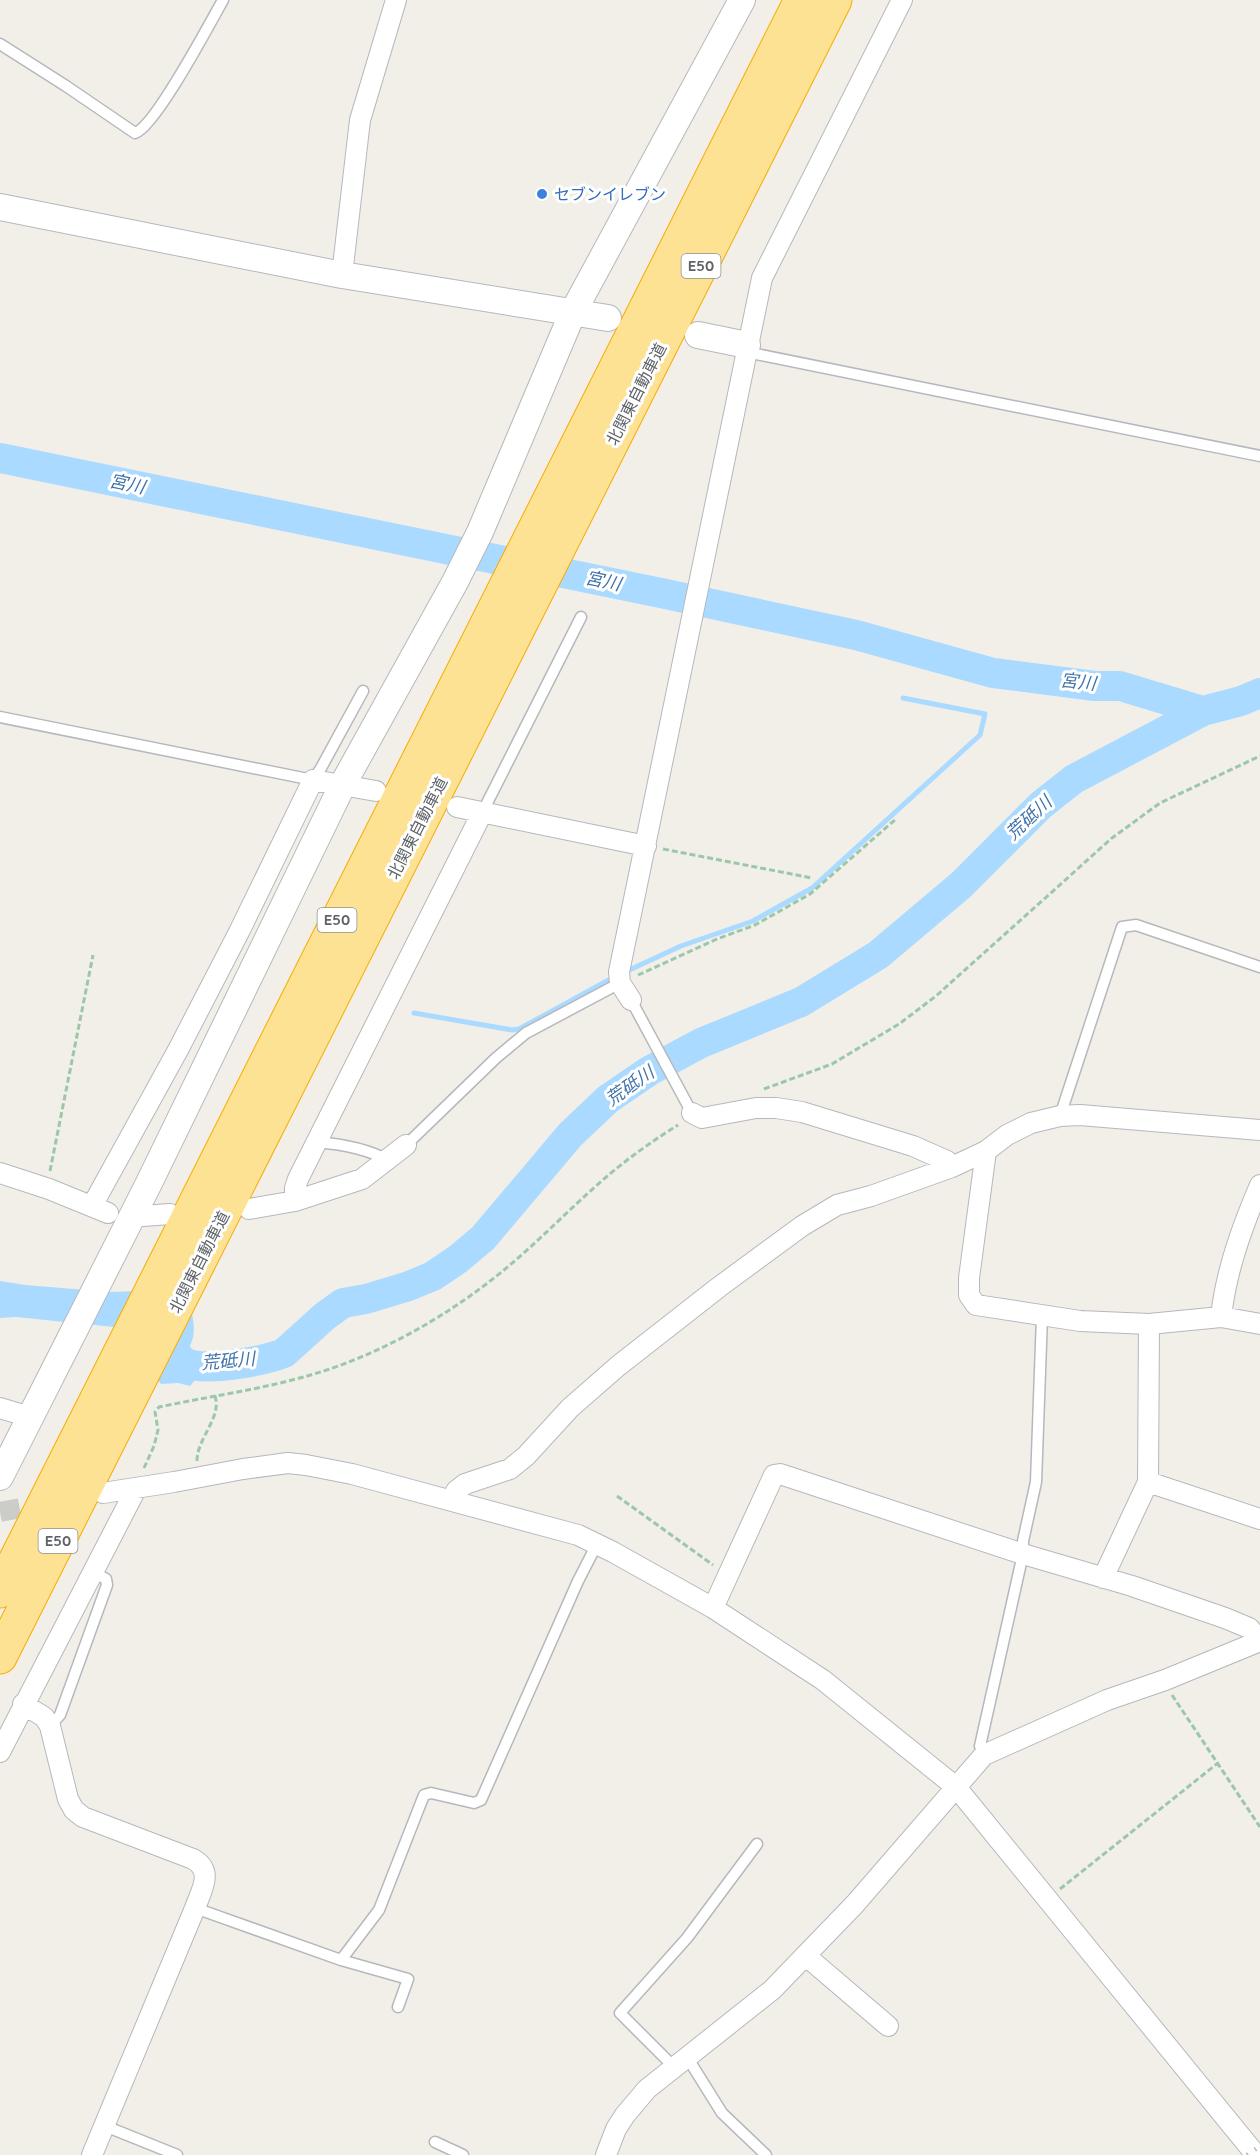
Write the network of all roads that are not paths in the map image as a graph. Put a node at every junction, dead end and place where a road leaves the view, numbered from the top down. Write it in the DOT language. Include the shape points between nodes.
graph roads {
  1 [pos="223,0"];
  2 [pos="396,0"];
  3 [pos="742,0"];
  4 [pos="801,0"];
  5 [pos="835,0"];
  6 [pos="902,0"];
  7 [pos="0,44"];
  8 [pos="0,207"];
  9 [pos="342,275"];
  10 [pos="573,312"];
  11 [pos="608,318"];
  12 [pos="698,335"];
  13 [pos="746,349"];
  14 [pos="1260,456"];
  15 [pos="553,526"];
  16 [pos="513,605"];
  17 [pos="581,617"];
  18 [pos="363,691"];
  19 [pos="0,717"];
  20 [pos="313,780"];
  21 [pos="343,784"];
  22 [pos="376,791"];
  23 [pos="457,807"];
  24 [pos="482,813"];
  25 [pos="646,846"];
  26 [pos="1260,967"];
  27 [pos="620,983"];
  28 [pos="631,1000"];
  29 [pos="692,1113"];
  30 [pos="1060,1116"];
  31 [pos="1260,1130"];
  32 [pos="317,1142"];
  33 [pos="406,1145"];
  34 [pos="986,1151"];
  35 [pos="387,1161"];
  36 [pos="952,1167"];
  37 [pos="0,1173"];
  38 [pos="1260,1185"];
  39 [pos="295,1201"];
  40 [pos="249,1209"];
  41 [pos="143,1216"];
  42 [pos="174,1227"];
  43 [pos="1042,1316"];
  44 [pos="1221,1317"];
  45 [pos="1149,1324"];
  46 [pos="1260,1324"];
  47 [pos="0,1407"];
  48 [pos="34,1409"];
  49 [pos="0,1477"];
  50 [pos="1148,1482"];
  51 [pos="136,1489"];
  52 [pos="103,1493"];
  53 [pos="452,1501"];
  54 [pos="1260,1519"];
  55 [pos="597,1544"];
  56 [pos="1023,1554"];
  57 [pos="93,1572"];
  58 [pos="1103,1578"];
  59 [pos="0,1591"];
  60 [pos="713,1608"];
  61 [pos="1260,1640"];
  62 [pos="0,1657"];
  63 [pos="23,1704"];
  64 [pos="50,1725"];
  65 [pos="0,1752"];
  66 [pos="984,1755"];
  67 [pos="956,1787"];
  68 [pos="757,1844"];
  69 [pos="195,1908"];
  70 [pos="806,1956"];
  71 [pos="341,1960"];
  72 [pos="398,2007"];
  73 [pos="888,2026"];
  74 [pos="681,2062"];
  75 [pos="105,2126"];
  76 [pos="435,2142"];
  77 [pos="92,2155"];
  78 [pos="177,2155"];
  79 [pos="463,2155"];
  80 [pos="606,2155"];
  81 [pos="766,2155"];
  82 [pos="1256,2155"];
  1 -- 7 [label="lane" via="154,114 135,133"];
  2 -- 9 [label="street" via="360,120"];
  3 -- 10 [label="street"];
  4 -- 15 [label="highway, 北関東自動車道 / E50"];
  5 -- 15 [label="highway, 北関東自動車道 / E50"];
  6 -- 13 [label="street" via="766,265"];
  8 -- 9 [label="street"];
  9 -- 10 [label="street"];
  10 -- 11 [label="street"];
  10 -- 21 [label="street" via="480,532"];
  12 -- 13 [label="street"];
  13 -- 14 [label="lane"];
  13 -- 25 [label="street"];
  15 -- 16 [label="highway, 北関東自動車道 / E50"];
  16 -- 42 [label="highway, 北関東自動車道 / E50"];
  16 -- 62 [label="highway, 北関東自動車道 / E50" via="212,1236"];
  17 -- 24 [label="lane"];
  18 -- 20 [label="lane"];
  19 -- 20 [label="lane"];
  20 -- 21 [label="street"];
  20 -- 37 [label="street" via="100,1209"];
  21 -- 22 [label="street"];
  21 -- 48 [label="street"];
  23 -- 24 [label="street"];
  24 -- 25 [label="street"];
  24 -- 32 [label="street"];
  25 -- 27 [label="street" via="621,961"];
  26 -- 30 [label="lane" via="1136,925 1122,927"];
  27 -- 28 [label="street"];
  27 -- 33 [label="lane" via="526,1033"];
  28 -- 29 [label="lane"];
  29 -- 36 [label="street" via="702,1118 756,1108 802,1112 913,1146"];
  30 -- 31 [label="street"];
  30 -- 34 [label="street" via="1031,1123"];
  32 -- 35 [label="lane" via="369,1153"];
  32 -- 39 [label="street" via="298,1179"];
  33 -- 35 [label="street"];
  34 -- 36 [label="street"];
  34 -- 43 [label="street" via="969,1295 976,1305"];
  35 -- 39 [label="street" via="362,1179"];
  36 -- 53 [label="street" via="837,1205 802,1226 618,1366 510,1469 465,1484"];
  38 -- 44 [label="street" via="1244,1223"];
  39 -- 40 [label="street"];
  41 -- 42 [label="street"];
  42 -- 59 [label="highway, 北関東自動車道 / E50" via="83,1426"];
  43 -- 45 [label="street"];
  43 -- 56 [label="lane" via="1036,1482"];
  44 -- 45 [label="street"];
  44 -- 46 [label="street"];
  45 -- 50 [label="street"];
  47 -- 48 [label="street"];
  48 -- 49 [label="street"];
  50 -- 54 [label="street"];
  50 -- 58 [label="street"];
  51 -- 52 [label="street"];
  51 -- 53 [label="street" via="288,1463 352,1474"];
  51 -- 57 [label="street"];
  53 -- 55 [label="street" via="558,1529"];
  55 -- 60 [label="street"];
  55 -- 71 [label="lane" via="481,1800 474,1803 431,1792 424,1795 379,1910"];
  56 -- 58 [label="street"];
  56 -- 60 [label="street" via="774,1475"];
  56 -- 66 [label="lane" via="980,1744"];
  57 -- 63 [label="street"];
  57 -- 64 [label="lane" via="106,1579 107,1585 60,1716"];
  58 -- 61 [label="street" via="1241,1624"];
  60 -- 67 [label="street" via="823,1680"];
  61 -- 66 [label="street" via="1107,1700"];
  63 -- 64 [label="street"];
  63 -- 65 [label="street"];
  64 -- 69 [label="street" via="74,1810 201,1863 205,1881"];
  66 -- 67 [label="street"];
  67 -- 70 [label="street"];
  67 -- 82 [label="street"];
  68 -- 74 [label="lane" via="687,1938 620,2013"];
  69 -- 71 [label="lane"];
  69 -- 75 [label="street"];
  70 -- 73 [label="street"];
  70 -- 74 [label="street" via="772,1990"];
  71 -- 72 [label="lane" via="408,1978"];
  74 -- 80 [label="street" via="633,2103 616,2129"];
  74 -- 81 [label="lane" via="722,2113"];
  75 -- 77 [label="street"];
  75 -- 78 [label="lane"];
  76 -- 79 [label="lane"];
}
